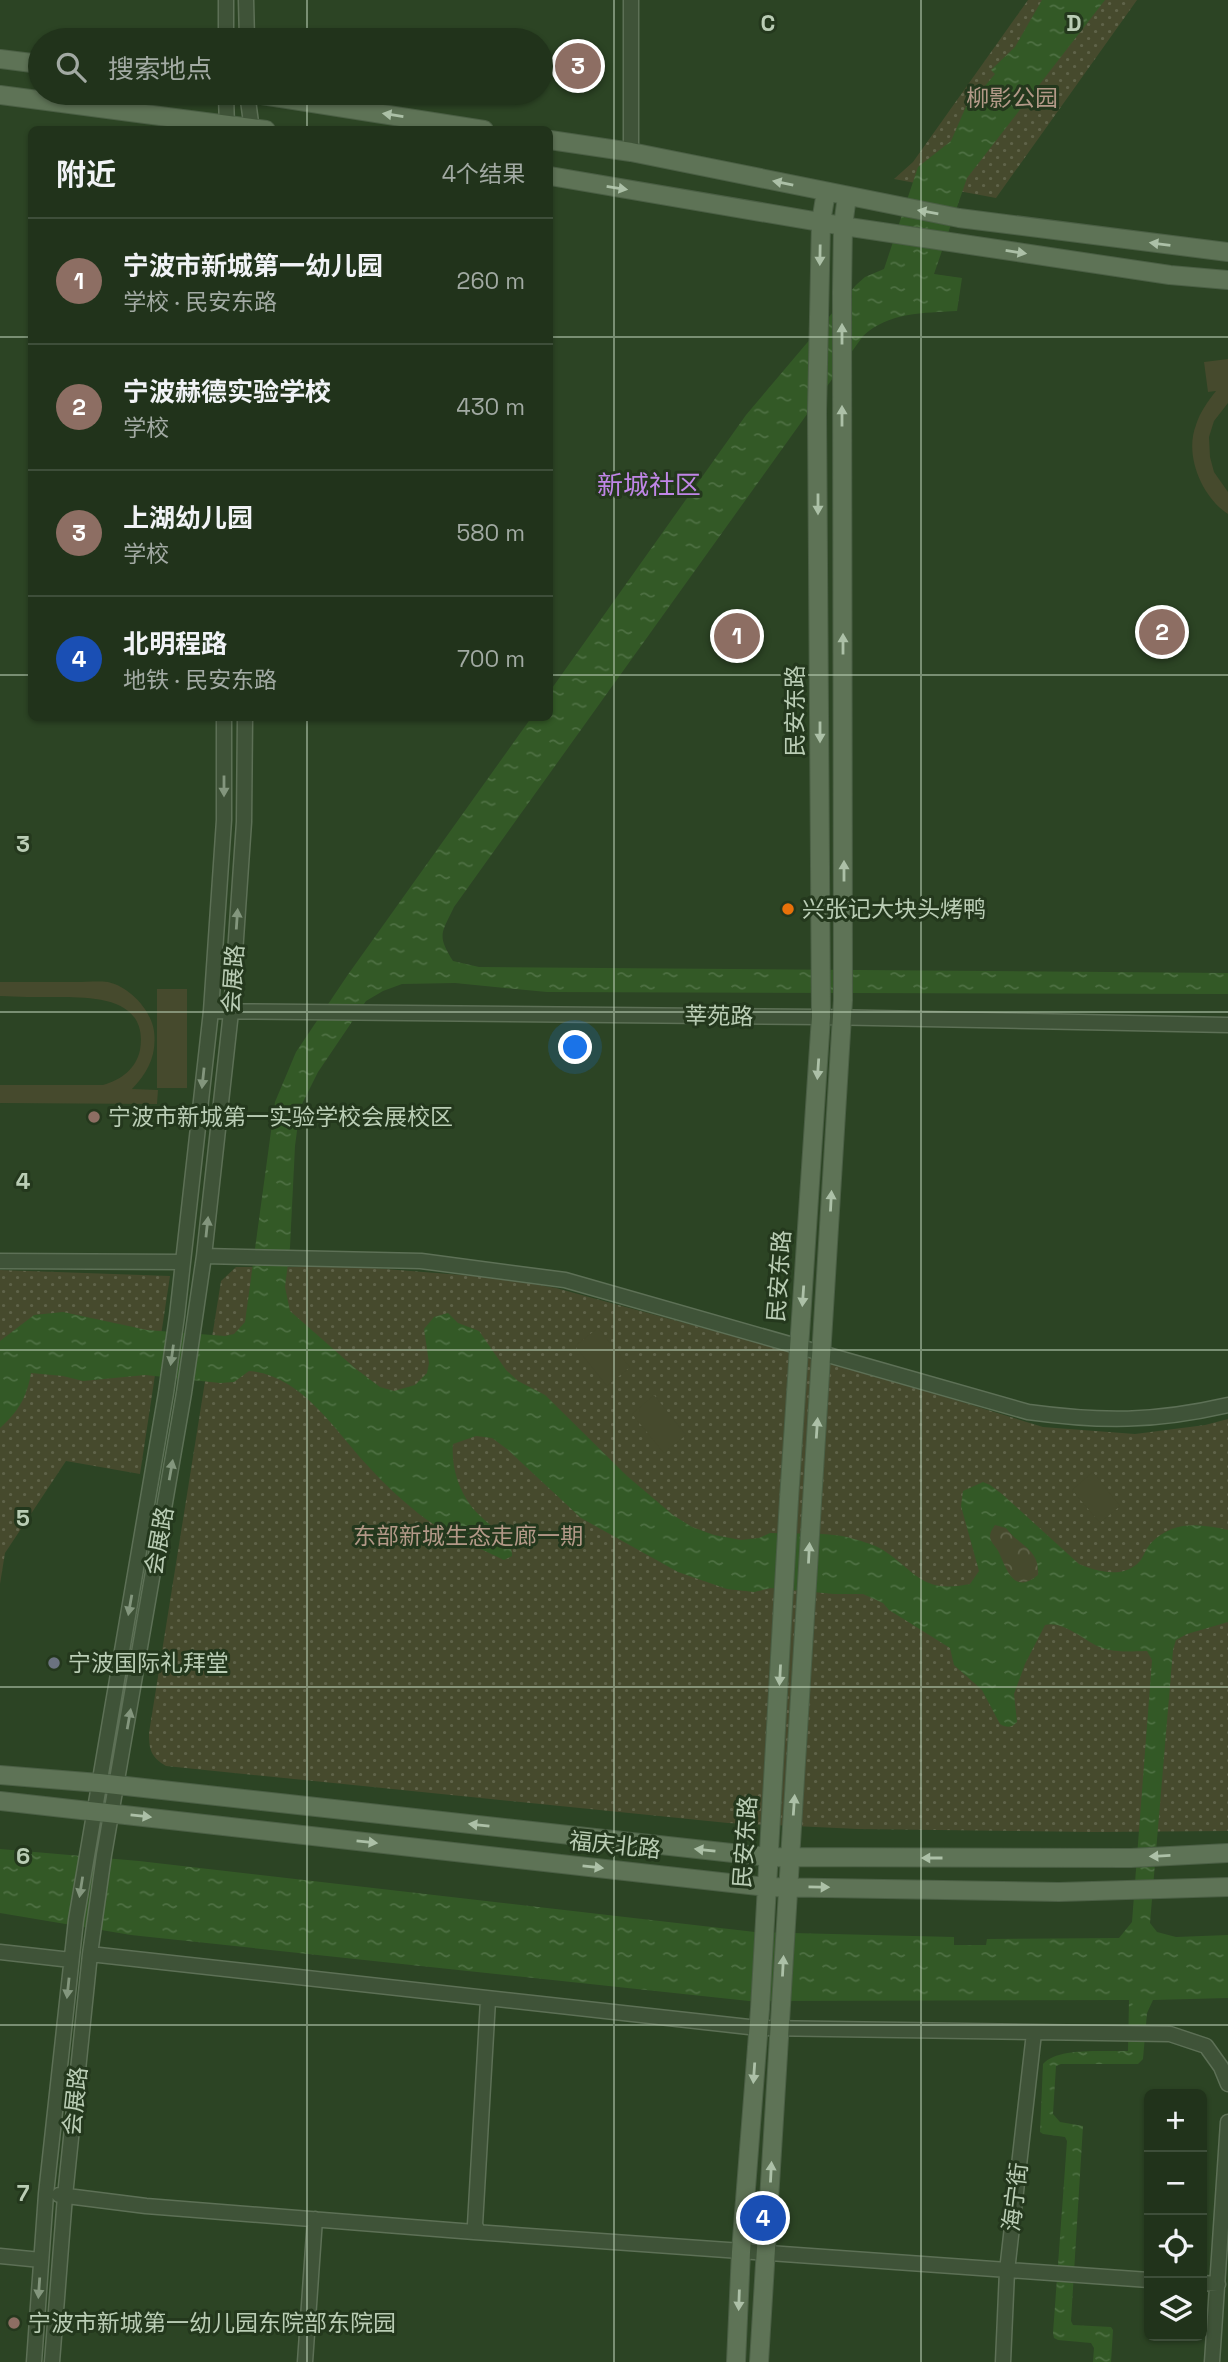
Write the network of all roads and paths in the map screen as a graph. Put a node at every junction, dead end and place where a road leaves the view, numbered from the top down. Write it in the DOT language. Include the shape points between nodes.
graph roads {
  1 [pos="226,0"];
  2 [pos="246,0"];
  3 [pos="631,0"];
  4 [pos="226,28"];
  5 [pos="247,28"];
  6 [pos="0,59"];
  7 [pos="28,62"];
  8 [pos="0,95"];
  9 [pos="28,99"];
  10 [pos="71,105"];
  11 [pos="227,105"];
  12 [pos="251,105"];
  13 [pos="325,105"];
  14 [pos="221,126"];
  15 [pos="228,126"];
  16 [pos="255,126"];
  17 [pos="458,126"];
  18 [pos="553,140"];
  19 [pos="631,152"];
  20 [pos="553,177"];
  21 [pos="826,192"];
  22 [pos="847,196"];
  23 [pos="821,222"];
  24 [pos="843,226"];
  25 [pos="1228,252"];
  26 [pos="1228,280"];
  27 [pos="224,721"];
  28 [pos="245,721"];
  29 [pos="842,1008"];
  30 [pos="821,1009"];
  31 [pos="211,1010"];
  32 [pos="231,1012"];
  33 [pos="1228,1025"];
  34 [pos="204,1256"];
  35 [pos="0,1261"];
  36 [pos="183,1262"];
  37 [pos="799,1346"];
  38 [pos="822,1352"];
  39 [pos="1228,1405"];
  40 [pos="0,1775"];
  41 [pos="108,1785"];
  42 [pos="0,1801"];
  43 [pos="93,1810"];
  44 [pos="113,1813"];
  45 [pos="1228,1853"];
  46 [pos="768,1857"];
  47 [pos="790,1858"];
  48 [pos="766,1887"];
  49 [pos="788,1887"];
  50 [pos="1228,1887"];
  51 [pos="0,1952"];
  52 [pos="90,1954"];
  53 [pos="71,1960"];
  54 [pos="488,2000"];
  55 [pos="758,2028"];
  56 [pos="780,2030"];
  57 [pos="1034,2033"];
  58 [pos="1228,2084"];
  59 [pos="1228,2122"];
  60 [pos="46,2194"];
  61 [pos="65,2196"];
  62 [pos="315,2219"];
  63 [pos="478,2231"];
  64 [pos="741,2252"];
  65 [pos="766,2254"];
  66 [pos="0,2256"];
  67 [pos="41,2260"];
  68 [pos="1007,2271"];
  69 [pos="1144,2280"];
  70 [pos="1207,2283"];
  71 [pos="1218,2284"];
  72 [pos="33,2362"];
  73 [pos="52,2362"];
  74 [pos="305,2362"];
  75 [pos="736,2362"];
  76 [pos="759,2362"];
  77 [pos="1003,2362"];
  78 [pos="1212,2362"];
  1 -- 4 [label="street"];
  2 -- 5 [label="street"];
  3 -- 19 [label="street"];
  6 -- 7 [label="main road"];
  8 -- 9 [label="main road"];
  10 -- 14 [label="main road"];
  11 -- 15 [label="street"];
  12 -- 16 [label="street"];
  17 -- 13 [label="main road, one-way"];
  18 -- 19 [label="main road"];
  21 -- 19 [label="main road, one-way"];
  20 -- 23 [label="main road, one-way"];
  21 -- 22 [label="main road"];
  21 -- 23 [label="main road, 民安东路"];
  22 -- 24 [label="main road, 民安东路"];
  25 -- 22 [label="main road, one-way" via="959,218"];
  23 -- 24 [label="main road"];
  23 -- 30 [label="main road, 民安东路, one-way" via="817,412"];
  24 -- 26 [label="main road, one-way"];
  29 -- 24 [label="main road, 民安东路, one-way"];
  27 -- 31 [label="street, 会展路, one-way" via="224,820"];
  32 -- 28 [label="street, 会展路, one-way" via="244,822"];
  29 -- 30 [label="street, 莘苑路"];
  29 -- 33 [label="street, 莘苑路"];
  38 -- 29 [label="main road, 民安东路, one-way"];
  30 -- 32 [label="street, 莘苑路"];
  30 -- 37 [label="main road, 民安东路, one-way"];
  31 -- 32 [label="street, 莘苑路"];
  31 -- 36 [label="street, 会展路, one-way"];
  34 -- 32 [label="street, 会展路, one-way"];
  34 -- 37 [label="street" via="421,1261 565,1280"];
  41 -- 34 [label="street, 会展路, one-way" via="184,1393"];
  35 -- 36 [label="street"];
  36 -- 41 [label="street, 会展路, one-way"];
  37 -- 38 [label="street"];
  37 -- 46 [label="main road, 民安东路, one-way"];
  38 -- 39 [label="street" via="1015,1408 1077,1419 1167,1417"];
  47 -- 38 [label="main road, 民安东路, one-way"];
  40 -- 41 [label="main road, 福庆北路"];
  41 -- 43 [label="street, 会展路"];
  41 -- 44 [label="street, 会展路"];
  46 -- 41 [label="main road, 福庆北路, one-way"];
  42 -- 43 [label="main road, 福庆北路"];
  43 -- 44 [label="main road, 福庆北路"];
  43 -- 53 [label="street, 会展路, one-way"];
  44 -- 48 [label="main road, 福庆北路, one-way"];
  44 -- 52 [label="street, 会展路"];
  45 -- 47 [label="main road, 福庆北路, one-way" via="1118,1858"];
  46 -- 47 [label="main road, 福庆北路"];
  46 -- 48 [label="main road, 民安东路"];
  47 -- 49 [label="main road, 民安东路"];
  48 -- 49 [label="main road, 福庆北路"];
  48 -- 55 [label="main road, 民安东路"];
  49 -- 50 [label="main road, 福庆北路, one-way" via="1059,1892"];
  56 -- 49 [label="main road, 民安东路, one-way"];
  51 -- 53 [label="street"];
  52 -- 54 [label="street"];
  52 -- 61 [label="street, 会展路"];
  53 -- 60 [label="street, 会展路, one-way"];
  54 -- 55 [label="street"];
  54 -- 63 [label="street"];
  55 -- 56 [label="street"];
  55 -- 64 [label="main road, 民安东路, one-way"];
  56 -- 57 [label="street"];
  65 -- 56 [label="main road, 民安东路, one-way"];
  57 -- 58 [label="street" via="1170,2034 1206,2046"];
  57 -- 68 [label="street, 海宁街"];
  59 -- 71 [label="street"];
  60 -- 61 [label="street"];
  60 -- 67 [label="street, 会展路"];
  61 -- 62 [label="street"];
  61 -- 73 [label="street, 会展路"];
  62 -- 63 [label="street"];
  62 -- 74 [label="street"];
  63 -- 64 [label="street"];
  64 -- 65 [label="street"];
  64 -- 75 [label="main road, 民安东路, one-way"];
  65 -- 68 [label="street"];
  65 -- 76 [label="main road, 民安东路"];
  66 -- 67 [label="street"];
  67 -- 72 [label="street, 会展路, one-way"];
  68 -- 69 [label="street"];
  68 -- 77 [label="street, 海宁街"];
  70 -- 71 [label="street"];
  71 -- 78 [label="street"];
}
